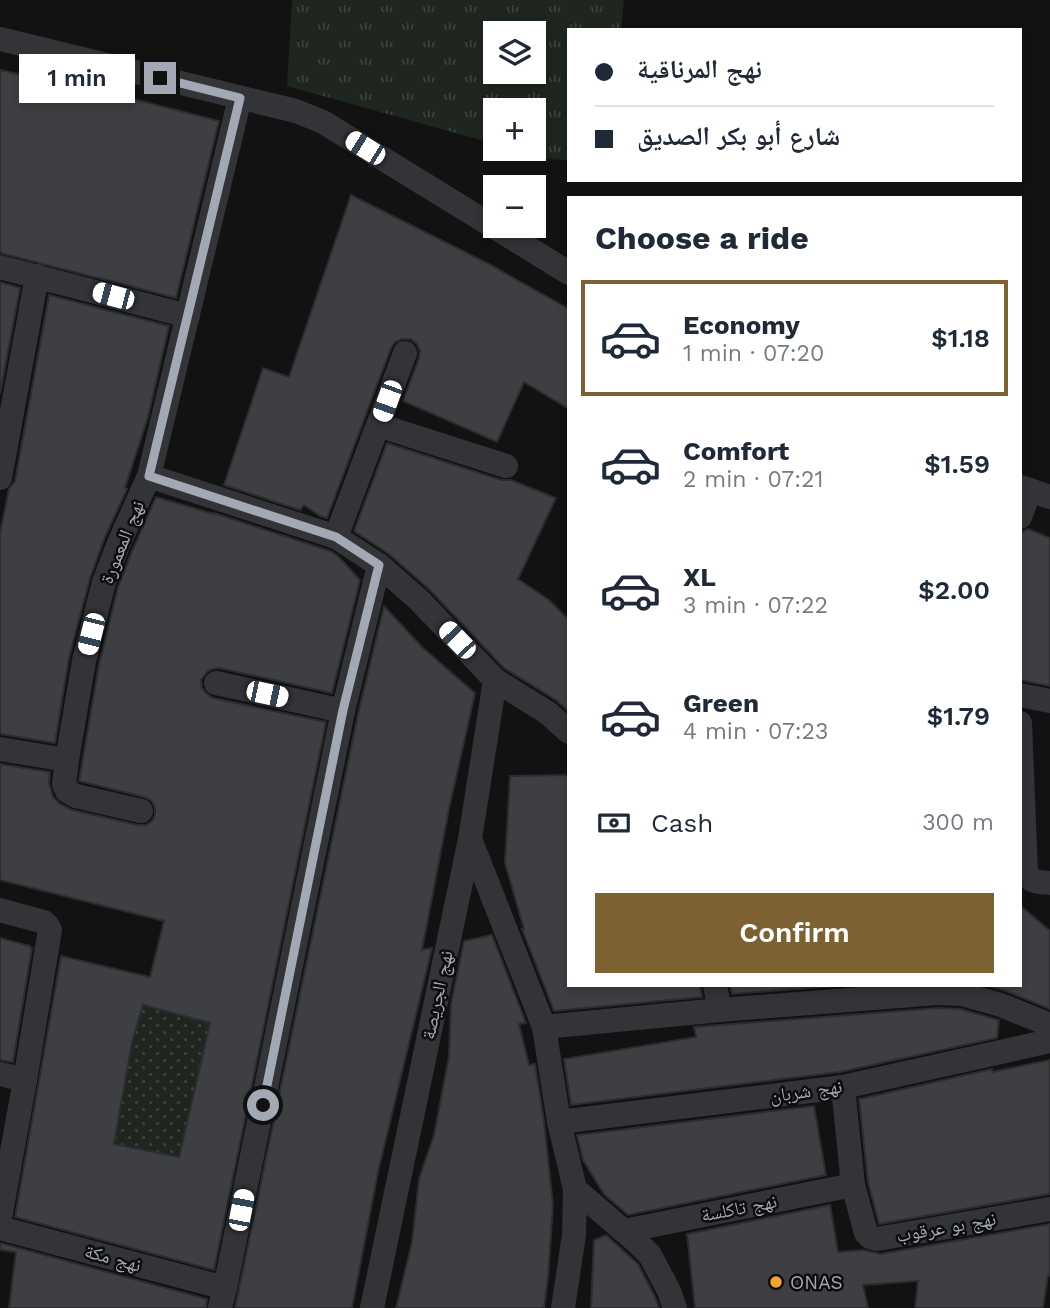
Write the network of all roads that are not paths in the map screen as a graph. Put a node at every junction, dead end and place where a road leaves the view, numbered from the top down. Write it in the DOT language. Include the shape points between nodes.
graph roads {
  1 [pos="0,39"];
  2 [pos="240,98"];
  3 [pos="0,267"];
  4 [pos="567,272"];
  5 [pos="37,276"];
  6 [pos="188,316"];
  7 [pos="405,353"];
  8 [pos="379,425"];
  9 [pos="506,467"];
  10 [pos="149,476"];
  11 [pos="0,477"];
  12 [pos="1033,491"];
  13 [pos="1022,513"];
  14 [pos="336,537"];
  15 [pos="379,565"];
  16 [pos="495,680"];
  17 [pos="216,683"];
  18 [pos="1022,695"];
  19 [pos="1050,701"];
  20 [pos="343,710"];
  21 [pos="567,730"];
  22 [pos="0,749"];
  23 [pos="67,760"];
  24 [pos="1022,764"];
  25 [pos="141,811"];
  26 [pos="470,839"];
  27 [pos="1050,883"];
  28 [pos="0,910"];
  29 [pos="715,987"];
  30 [pos="720,1010"];
  31 [pos="1050,1025"];
  32 [pos="544,1027"];
  33 [pos="1050,1041"];
  34 [pos="0,1074"];
  35 [pos="25,1080"];
  36 [pos="843,1087"];
  37 [pos="559,1122"];
  38 [pos="853,1185"];
  39 [pos="575,1189"];
  40 [pos="1050,1209"];
  41 [pos="0,1218"];
  42 [pos="0,1228"];
  43 [pos="624,1231"];
  44 [pos="222,1298"];
  45 [pos="372,1308"];
  46 [pos="563,1308"];
  47 [pos="675,1308"];
  1 -- 2 [label="street"];
  2 -- 4 [label="street" via="323,122"];
  2 -- 6 [label="street, نهج المعمورة"];
  3 -- 5 [label="street"];
  5 -- 6 [label="street"];
  5 -- 11 [label="street"];
  6 -- 10 [label="street, نهج المعمورة"];
  7 -- 8 [label="street"];
  8 -- 9 [label="street"];
  8 -- 14 [label="street"];
  10 -- 14 [label="street"];
  10 -- 23 [label="street, نهج المعمورة" via="104,582 84,661"];
  12 -- 13 [label="street"];
  14 -- 15 [label="street"];
  15 -- 16 [label="street"];
  15 -- 20 [label="street"];
  16 -- 21 [label="street"];
  16 -- 26 [label="street, نهج الجريصة"];
  17 -- 20 [label="street"];
  18 -- 19 [label="street"];
  20 -- 44 [label="street"];
  22 -- 23 [label="street"];
  23 -- 25 [label="street, نهج المعمورة" via="67,791"];
  24 -- 27 [label="street" via="1026,873 1032,881"];
  26 -- 32 [label="street"];
  26 -- 45 [label="street, نهج الجريصة"];
  28 -- 35 [label="street" via="44,922 50,930"];
  29 -- 30 [label="street"];
  30 -- 31 [label="street" via="962,994"];
  30 -- 32 [label="street"];
  32 -- 37 [label="street"];
  33 -- 36 [label="street, نهج شربان"];
  34 -- 35 [label="street"];
  35 -- 41 [label="street"];
  36 -- 37 [label="street, نهج شربان"];
  36 -- 38 [label="street, نهج بو عرقوب"];
  37 -- 39 [label="street"];
  38 -- 40 [label="street, نهج بو عرقوب" via="866,1233 877,1238"];
  38 -- 43 [label="street, نهج تاكلسة"];
  39 -- 43 [label="street"];
  39 -- 46 [label="street" via="574,1235"];
  42 -- 44 [label="street, نهج مكة"];
  43 -- 47 [label="street" via="650,1255"];
}
